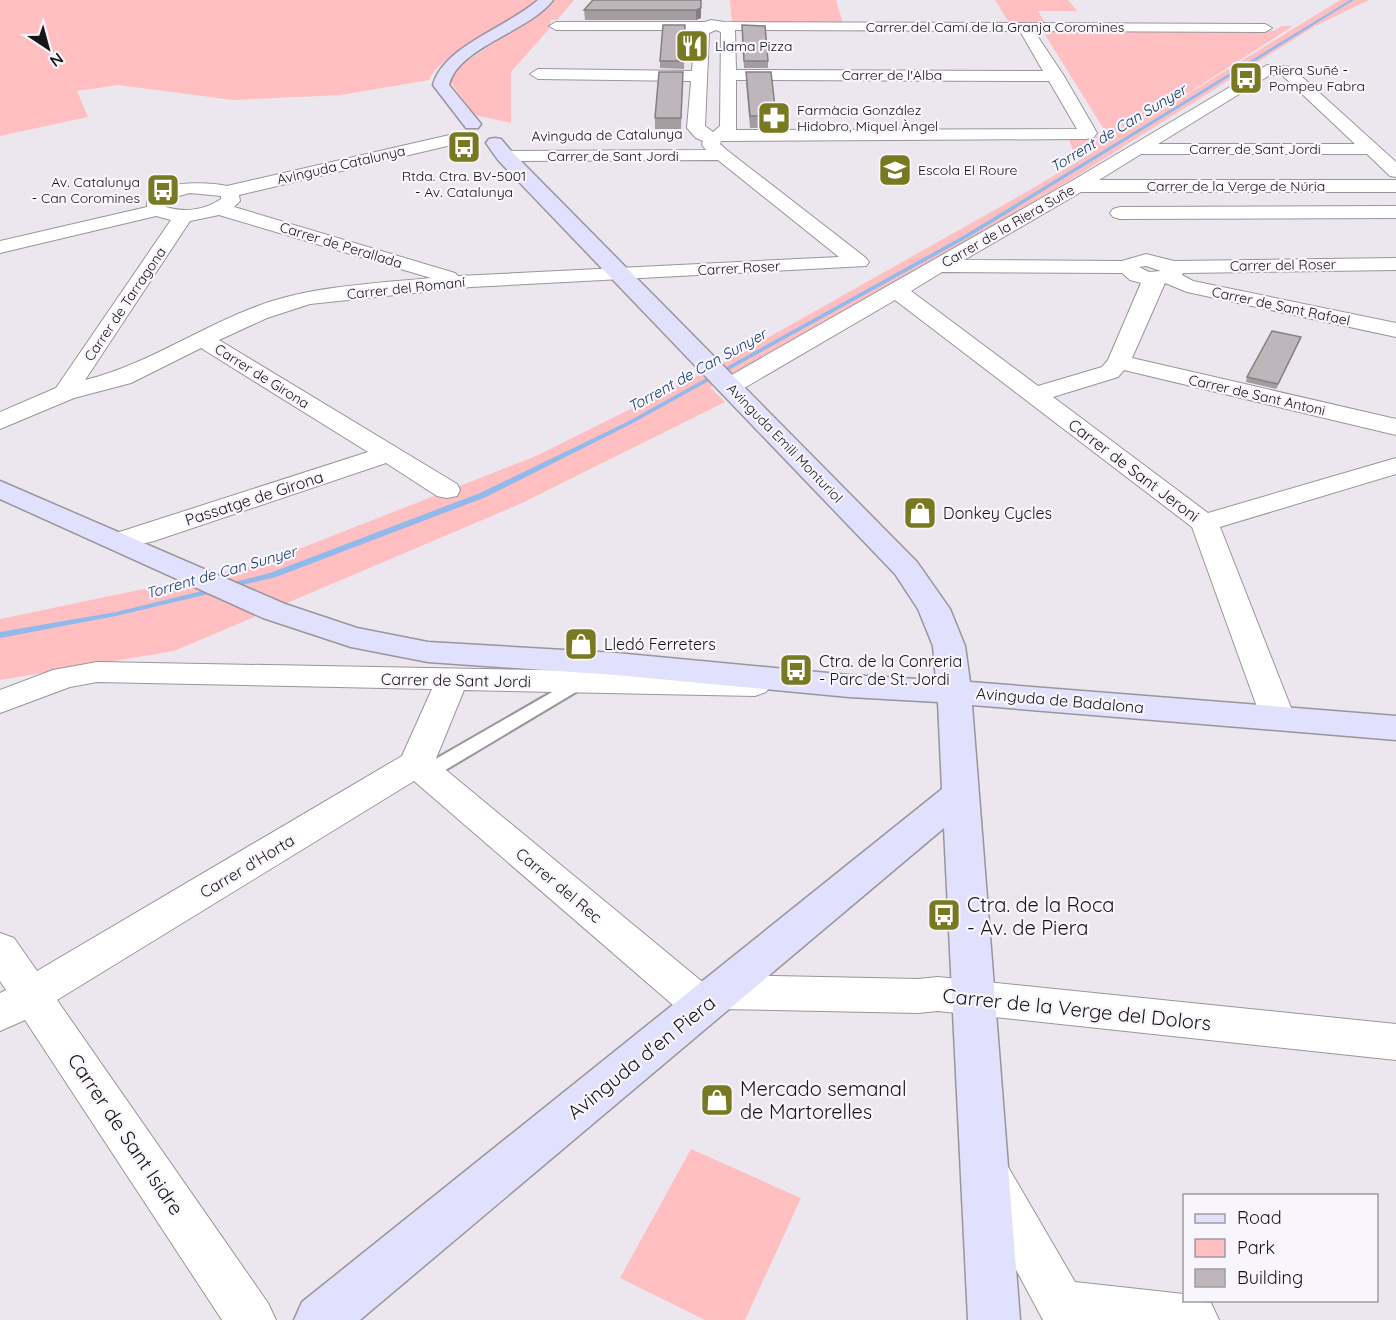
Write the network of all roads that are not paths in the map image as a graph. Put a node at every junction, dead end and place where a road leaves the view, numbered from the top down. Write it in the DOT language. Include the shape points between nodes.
graph roads {
  1 [pos="546,0"];
  2 [pos="715,23"];
  3 [pos="556,26"];
  4 [pos="1025,28"];
  5 [pos="1265,28"];
  6 [pos="538,74"];
  7 [pos="728,75"];
  8 [pos="699,76"];
  9 [pos="1056,76"];
  10 [pos="683,134"];
  11 [pos="712,134"];
  12 [pos="484,139"];
  13 [pos="1137,149"];
  14 [pos="1373,149"];
  15 [pos="722,155"];
  16 [pos="1396,172"];
  17 [pos="1105,178"];
  18 [pos="1077,186"];
  19 [pos="1396,186"];
  20 [pos="223,200"];
  21 [pos="157,210"];
  22 [pos="1396,212"];
  23 [pos="1120,213"];
  24 [pos="184,215"];
  25 [pos="0,247"];
  26 [pos="1146,260"];
  27 [pos="1396,264"];
  28 [pos="939,266"];
  29 [pos="618,273"];
  30 [pos="463,282"];
  31 [pos="897,291"];
  32 [pos="1396,330"];
  33 [pos="202,339"];
  34 [pos="1119,362"];
  35 [pos="722,378"];
  36 [pos="65,393"];
  37 [pos="1033,394"];
  38 [pos="0,421"];
  39 [pos="1396,427"];
  40 [pos="388,454"];
  41 [pos="1395,465"];
  42 [pos="0,489"];
  43 [pos="447,490"];
  44 [pos="1204,523"];
  45 [pos="120,541"];
  46 [pos="452,681"];
  47 [pos="580,682"];
  48 [pos="849,686"];
  49 [pos="954,692"];
  50 [pos="0,702"];
  51 [pos="1278,718"];
  52 [pos="1396,728"];
  53 [pos="421,769"];
  54 [pos="962,793"];
  55 [pos="0,949"];
  56 [pos="973,997"];
  57 [pos="711,999"];
  58 [pos="16,1004"];
  59 [pos="1396,1042"];
  60 [pos="984,1167"];
  61 [pos="1066,1312"];
  62 [pos="251,1320"];
  63 [pos="320,1320"];
  64 [pos="994,1320"];
  65 [pos="1194,1320"];
  1 -- 12 [label="street, Avinguda Emili Monturiol" via="526,18 465,54 446,70 441,80"];
  2 -- 3 [label="street, Carrer del Camí de la Granja Coromines"];
  2 -- 4 [label="street, Carrer del Camí de la Granja Coromines"];
  2 -- 7 [label="street" via="728,30"];
  2 -- 8 [label="street" via="702,31"];
  4 -- 5 [label="street, Carrer del Camí de la Granja Coromines"];
  4 -- 9 [label="street"];
  6 -- 8 [label="street"];
  7 -- 9 [label="street, Carrer de l'Alba"];
  7 -- 11 [label="street" via="729,128"];
  8 -- 11 [label="street" via="696,128"];
  9 -- 11 [label="street, Avinguda de Catalunya" via="1088,133"];
  10 -- 11 [label="street, Avinguda de Catalunya"];
  11 -- 15 [label="street" via="711,145"];
  12 -- 15 [label="street, Carrer de Sant Jordi"];
  12 -- 20 [label="street, Avinguda Catalunya"];
  12 -- 29 [label="street, Avinguda Emili Monturiol"];
  13 -- 14 [label="street, Carrer de Sant Jordi"];
  13 -- 14 [label="street" via="1267,70 1286,70"];
  13 -- 17 [label="street"];
  14 -- 16 [label="street"];
  15 -- 29 [label="street, Carrer Roser" via="859,262"];
  17 -- 18 [label="street, Carrer de la Verge de Núria"];
  17 -- 19 [label="street, Carrer de la Verge de Núria"];
  17 -- 23 [label="street"];
  18 -- 28 [label="street, Carrer de la Riera Suñe"];
  20 -- 21 [label="street, Avinguda Catalunya" via="203,187 180,190 156,202"];
  20 -- 24 [label="street, Avinguda Catalunya"];
  20 -- 30 [label="street, Carrer de Perallada"];
  21 -- 24 [label="street, Avinguda Catalunya"];
  21 -- 25 [label="street, Avinguda Catalunya"];
  22 -- 23 [label="street"];
  23 -- 26 [label="street"];
  24 -- 36 [label="street, Carrer de Tarragona"];
  26 -- 27 [label="street, Carrer del Roser"];
  26 -- 28 [label="street, Carrer del Roser"];
  26 -- 32 [label="street, Carrer de Sant Rafael" via="1187,286"];
  26 -- 34 [label="street"];
  28 -- 31 [label="street, Carrer de la Riera Suñe"];
  29 -- 30 [label="street, Carrer del Romaní"];
  29 -- 35 [label="street, Avinguda Emili Monturiol"];
  30 -- 33 [label="street, Carrer del Romaní" via="308,298 259,313"];
  31 -- 35 [label="street, Carrer de la Riera Suñe"];
  31 -- 37 [label="street, Carrer de Sant Jeroni"];
  33 -- 36 [label="street, Carrer de Girona" via="123,378"];
  33 -- 40 [label="street, Carrer de Girona"];
  34 -- 37 [label="street" via="1110,372"];
  34 -- 39 [label="street, Carrer de Sant Antoni"];
  35 -- 49 [label="street, Avinguda Emili Monturiol" via="906,568 934,609 949,646"];
  36 -- 38 [label="street, Carrer de Girona"];
  37 -- 44 [label="street, Carrer de Sant Jeroni"];
  40 -- 43 [label="street, Carrer de Girona"];
  40 -- 45 [label="street, Passatge de Girona"];
  41 -- 44 [label="street"];
  42 -- 45 [label="street, Avinguda de Badalona"];
  44 -- 51 [label="street, Carrer de Sant Jeroni"];
  45 -- 48 [label="street, Avinguda de Badalona" via="274,611 351,637 428,652 616,664"];
  46 -- 47 [label="street, Carrer de Sant Jordi"];
  46 -- 50 [label="street, Carrer de Sant Jordi" via="97,672 64,677"];
  46 -- 53 [label="street"];
  47 -- 48 [label="street, Carrer de Sant Jordi"];
  47 -- 53 [label="lane"];
  48 -- 49 [label="street, Avinguda de Badalona"];
  49 -- 51 [label="street, Avinguda de Badalona"];
  49 -- 54 [label="street, Avinguda Emili Monturiol"];
  51 -- 52 [label="street, Avinguda de Badalona"];
  53 -- 57 [label="street, Carrer del Rec"];
  53 -- 58 [label="street, Carrer d'Horta"];
  54 -- 56 [label="street, Avinguda Emili Monturiol"];
  54 -- 57 [label="street, Avinguda d'en Piera"];
  55 -- 58 [label="street, Carrer de Sant Isidre"];
  56 -- 57 [label="street, Carrer de la Verge del Dolors" via="938,994"];
  56 -- 59 [label="street, Carrer de la Verge del Dolors"];
  56 -- 60 [label="street, Avinguda Emili Monturiol"];
  57 -- 63 [label="street, Avinguda d'en Piera"];
  58 -- 62 [label="street, Carrer de Sant Isidre"];
  60 -- 61 [label="street"];
  60 -- 64 [label="street, Avinguda Emili Monturiol"];
  61 -- 65 [label="street"];
}
